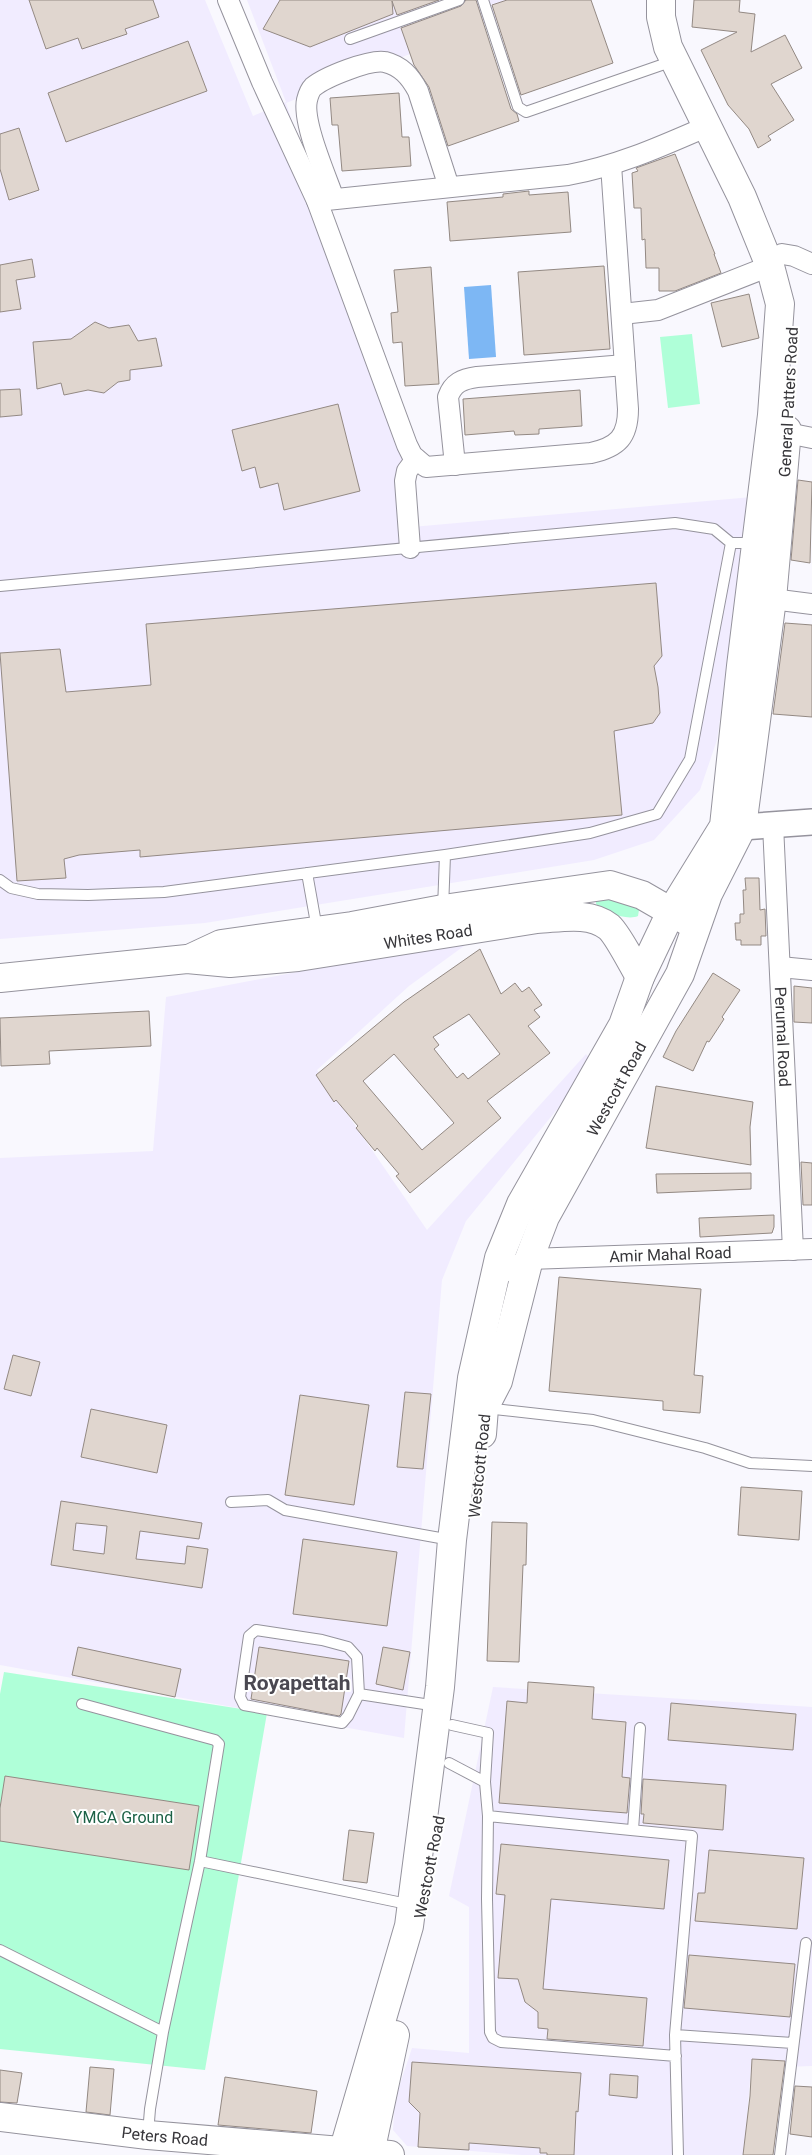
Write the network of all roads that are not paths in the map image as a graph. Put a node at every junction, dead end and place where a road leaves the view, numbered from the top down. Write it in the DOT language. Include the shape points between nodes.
graph roads {
  1 [pos="228,0"];
  2 [pos="459,0"];
  3 [pos="483,0"];
  4 [pos="661,0"];
  5 [pos="674,0"];
  6 [pos="350,39"];
  7 [pos="674,60"];
  8 [pos="708,126"];
  9 [pos="611,165"];
  10 [pos="449,187"];
  11 [pos="325,200"];
  12 [pos="776,260"];
  13 [pos="812,264"];
  14 [pos="622,314"];
  15 [pos="625,365"];
  16 [pos="800,436"];
  17 [pos="416,459"];
  18 [pos="455,465"];
  19 [pos="744,543"];
  20 [pos="410,548"];
  21 [pos="0,586"];
  22 [pos="772,599"];
  23 [pos="812,604"];
  24 [pos="812,822"];
  25 [pos="773,825"];
  26 [pos="733,826"];
  27 [pos="445,855"];
  28 [pos="307,873"];
  29 [pos="0,880"];
  30 [pos="443,909"];
  31 [pos="671,912"];
  32 [pos="697,926"];
  33 [pos="317,929"];
  34 [pos="187,959"];
  35 [pos="780,967"];
  36 [pos="812,970"];
  37 [pos="640,977"];
  38 [pos="0,978"];
  39 [pos="803,1250"];
  40 [pos="530,1259"];
  41 [pos="495,1277"];
  42 [pos="484,1408"];
  43 [pos="812,1466"];
  44 [pos="231,1502"];
  45 [pos="452,1540"];
  46 [pos="359,1694"];
  47 [pos="82,1704"];
  48 [pos="445,1716"];
  49 [pos="640,1728"];
  50 [pos="449,1762"];
  51 [pos="485,1782"];
  52 [pos="488,1816"];
  53 [pos="632,1830"];
  54 [pos="200,1861"];
  55 [pos="412,1905"];
  56 [pos="806,1943"];
  57 [pos="0,1950"];
  58 [pos="163,2032"];
  59 [pos="675,2035"];
  60 [pos="793,2043"];
  61 [pos="676,2056"];
  62 [pos="0,2116"];
  63 [pos="0,2135"];
  64 [pos="148,2135"];
  65 [pos="362,2154"];
  66 [pos="204,2155"];
  67 [pos="678,2155"];
  68 [pos="780,2155"];
  1 -- 11 [label="street" via="262,82"];
  2 -- 6 [label="lane"];
  3 -- 7 [label="lane" via="518,106 526,112"];
  4 -- 7 [label="main road, General Patters Road" via="664,35"];
  5 -- 12 [label="main road, General Patters Road" via="672,19 774,230"];
  7 -- 8 [label="main road, General Patters Road"];
  8 -- 9 [label="street"];
  8 -- 12 [label="main road, General Patters Road"];
  9 -- 10 [label="street" via="568,175"];
  9 -- 14 [label="street"];
  10 -- 11 [label="street"];
  10 -- 11 [label="street" via="412,78 396,66 376,61 320,82 307,98 306,115"];
  11 -- 17 [label="street" via="407,445"];
  12 -- 13 [label="street" via="794,256"];
  12 -- 14 [label="street" via="658,310"];
  12 -- 16 [label="main road, General Patters Road" via="794,318"];
  12 -- 19 [label="main road, General Patters Road" via="780,304 772,415"];
  14 -- 15 [label="street"];
  15 -- 18 [label="street" via="628,419 617,443 591,452"];
  15 -- 18 [label="street" via="477,376 457,382 448,397"];
  16 -- 22 [label="main road, General Patters Road"];
  17 -- 18 [label="street" via="426,467"];
  17 -- 20 [label="street" via="407,471 405,481"];
  19 -- 20 [label="lane" via="714,529 675,523"];
  19 -- 26 [label="main road, General Patters Road"];
  19 -- 27 [label="lane" via="690,759 657,814 590,833"];
  20 -- 21 [label="lane"];
  22 -- 23 [label="street"];
  22 -- 26 [label="main road, General Patters Road"];
  24 -- 25 [label="street"];
  25 -- 26 [label="street"];
  25 -- 35 [label="street, Perumal Road"];
  26 -- 31 [label="main road, Westcott Road"];
  26 -- 32 [label="main road, Westcott Road"];
  27 -- 28 [label="lane"];
  27 -- 30 [label="lane"];
  28 -- 29 [label="lane" via="164,892 88,896 38,894 11,888"];
  28 -- 33 [label="lane"];
  30 -- 31 [label="main road, Whites Road" via="610,885 642,896"];
  30 -- 33 [label="main road, Whites Road" via="352,926"];
  31 -- 32 [label="main road"];
  31 -- 37 [label="main road, Westcott Road"];
  32 -- 40 [label="main road, Westcott Road" via="680,974 545,1217"];
  33 -- 34 [label="main road, Whites Road" via="222,944"];
  34 -- 37 [label="main road, Whites Road" via="230,963 298,957 537,919 572,917 593,919 610,928"];
  34 -- 38 [label="main road, Whites Road"];
  35 -- 36 [label="street"];
  35 -- 39 [label="street, Perumal Road"];
  37 -- 41 [label="main road, Westcott Road" via="623,1026 521,1204 499,1258"];
  39 -- 40 [label="street, Amir Mahal Road"];
  40 -- 41 [label="street"];
  40 -- 42 [label="main road, Westcott Road" via="498,1381"];
  41 -- 45 [label="main road, Westcott Road" via="472,1378"];
  42 -- 43 [label="lane" via="593,1420 705,1448 750,1463"];
  42 -- 48 [label="main road, Westcott Road"];
  44 -- 45 [label="lane" via="268,1500 285,1510"];
  45 -- 48 [label="main road, Westcott Road"];
  46 -- 46 [label="lane" via="357,1657 348,1647 256,1630 249,1636 240,1697 244,1705 342,1723"];
  46 -- 48 [label="lane"];
  47 -- 54 [label="lane" via="217,1741 219,1747"];
  48 -- 50 [label="main road, Westcott Road"];
  48 -- 51 [label="lane" via="488,1732"];
  48 -- 55 [label="main road, Westcott Road"];
  49 -- 53 [label="lane"];
  50 -- 51 [label="lane"];
  50 -- 65 [label="main road, Westcott Road" via="417,1929"];
  51 -- 52 [label="lane"];
  52 -- 53 [label="lane"];
  52 -- 61 [label="lane" via="487,1899 490,2032 493,2038 501,2042"];
  53 -- 59 [label="lane" via="692,1836"];
  54 -- 55 [label="lane"];
  54 -- 58 [label="lane"];
  55 -- 65 [label="main road, Westcott Road"];
  56 -- 60 [label="lane"];
  57 -- 58 [label="lane"];
  58 -- 64 [label="lane"];
  59 -- 60 [label="lane"];
  59 -- 61 [label="lane"];
  60 -- 68 [label="lane"];
  61 -- 67 [label="lane"];
  62 -- 64 [label="main road, Peters Road"];
  63 -- 66 [label="main road"];
  64 -- 65 [label="main road, Peters Road"];
}
